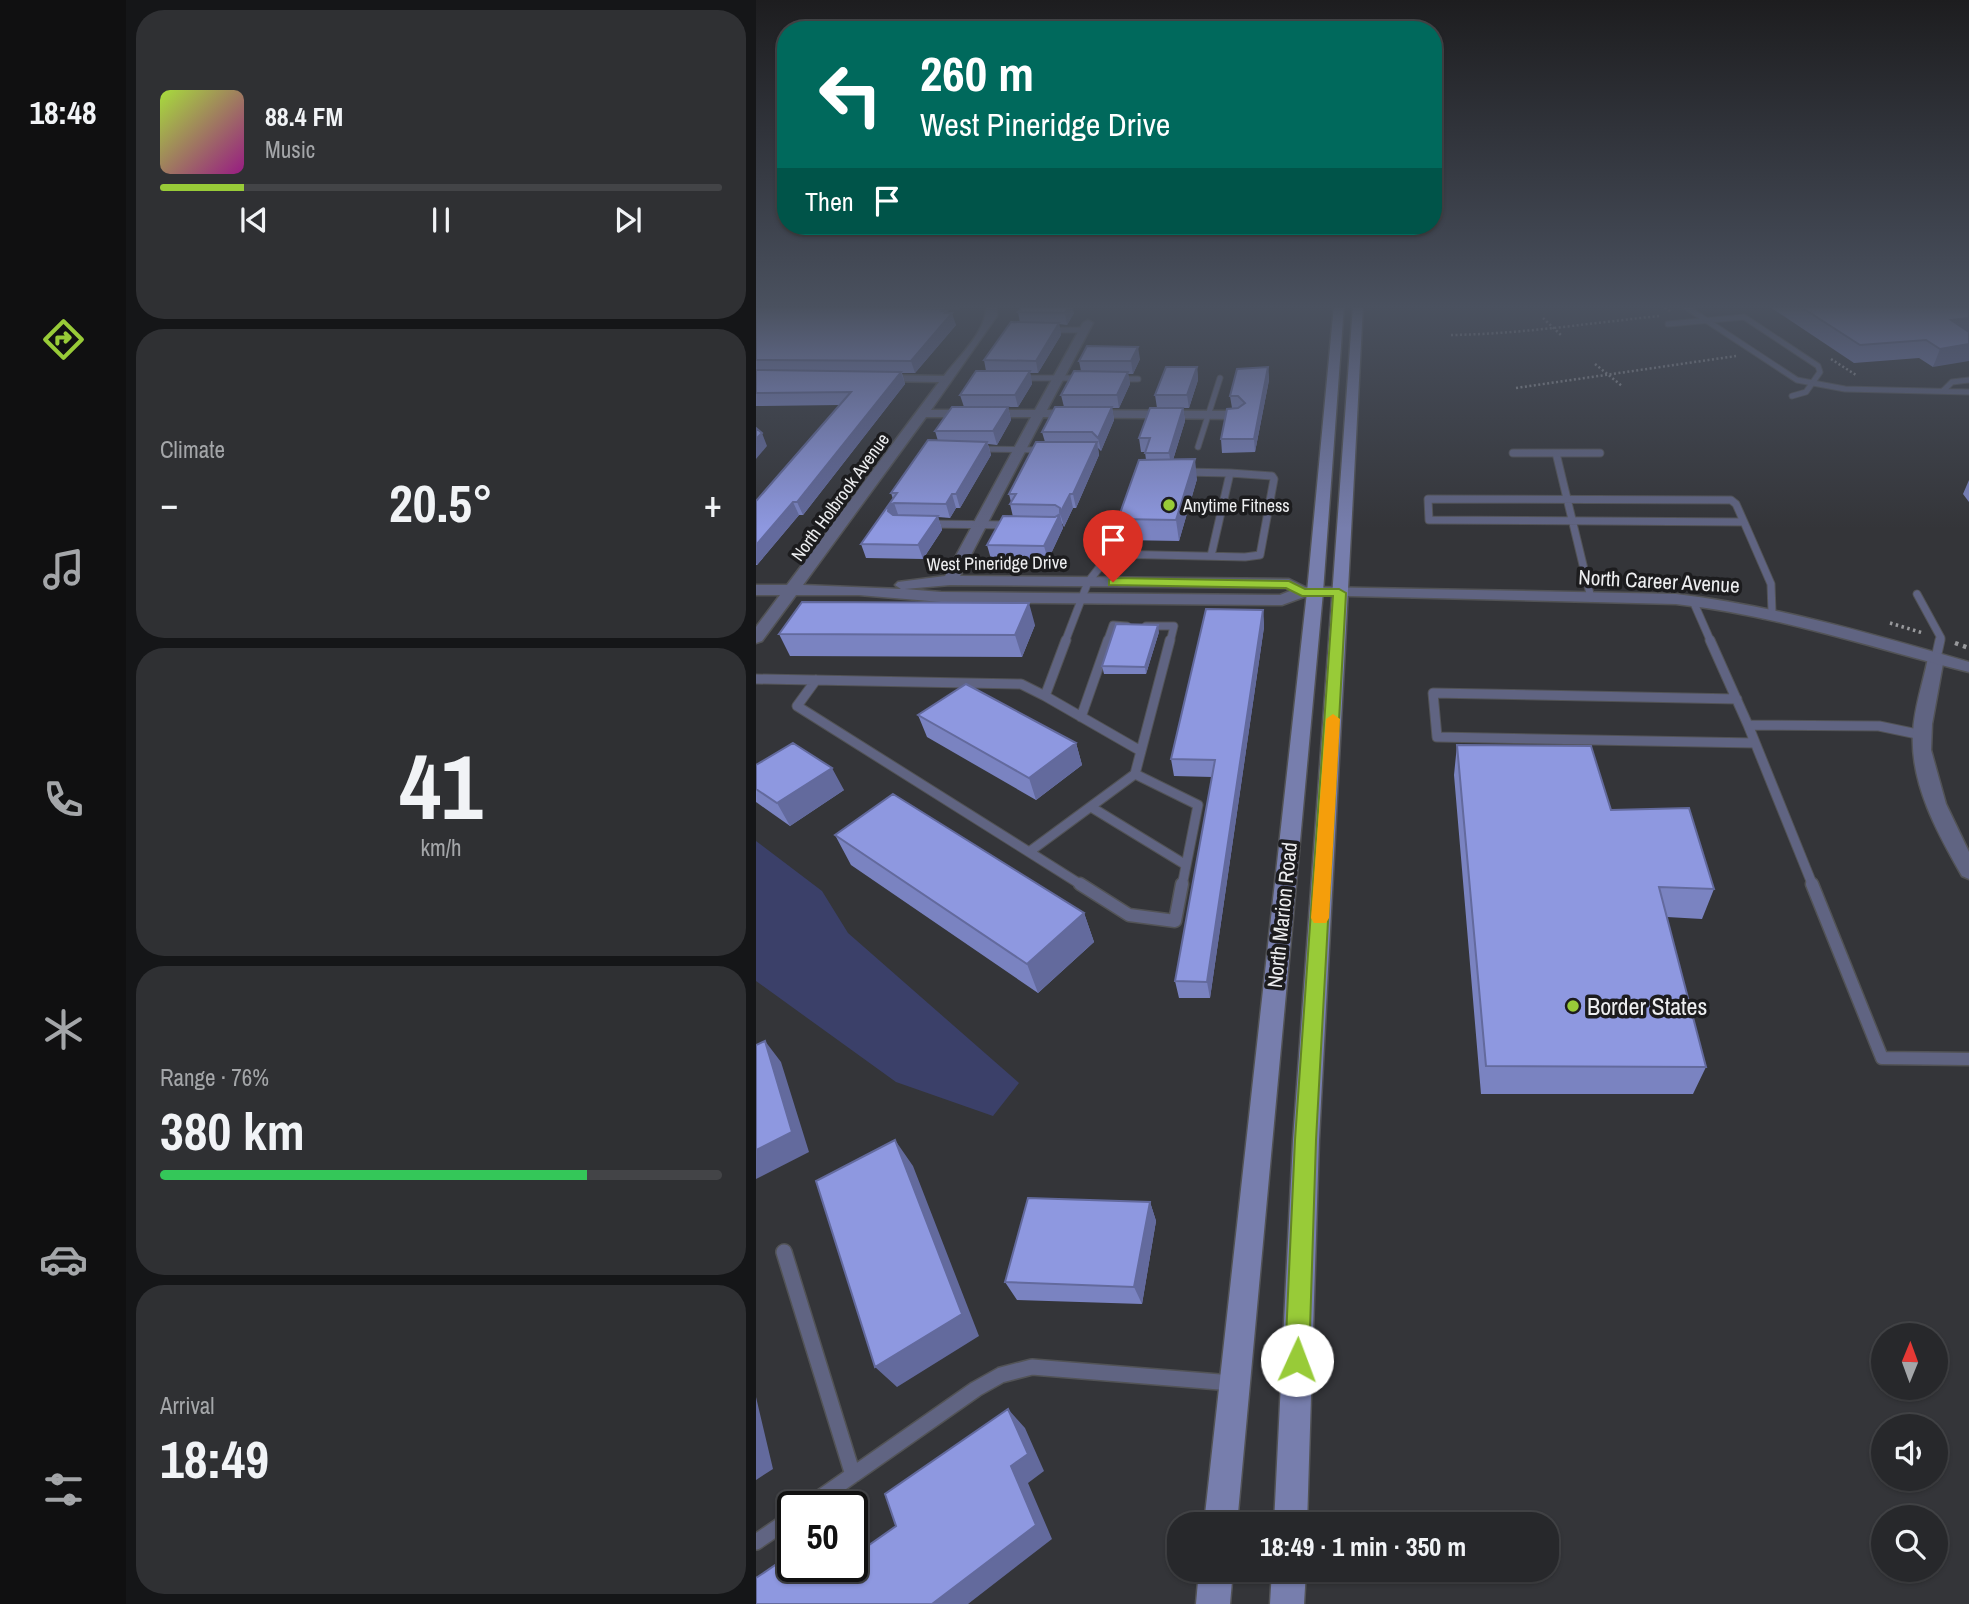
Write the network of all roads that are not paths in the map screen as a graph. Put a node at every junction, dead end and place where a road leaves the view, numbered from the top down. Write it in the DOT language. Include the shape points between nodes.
graph roads {
  1 [pos="947,380"];
  2 [pos="1058,380"];
  3 [pos="1219,380"];
  4 [pos="1331,380"];
  5 [pos="1353,380"];
  6 [pos="1800,380"];
  7 [pos="1814,380"];
  8 [pos="1969,380"];
  9 [pos="1812,384"];
  10 [pos="1943,391"];
  11 [pos="1969,392"];
  12 [pos="1792,396"];
  13 [pos="923,413"];
  14 [pos="1040,414"];
  15 [pos="1209,414"];
  16 [pos="1238,415"];
  17 [pos="1198,447"];
  18 [pos="971,449"];
  19 [pos="1020,450"];
  20 [pos="1058,450"];
  21 [pos="1513,453"];
  22 [pos="1556,453"];
  23 [pos="1600,453"];
  24 [pos="1176,472"];
  25 [pos="1230,473"];
  26 [pos="1568,499"];
  27 [pos="1124,511"];
  28 [pos="1573,522"];
  29 [pos="1744,522"];
  30 [pos="913,524"];
  31 [pos="980,525"];
  32 [pos="1019,525"];
  33 [pos="1110,554"];
  34 [pos="1211,556"];
  35 [pos="950,580"];
  36 [pos="1088,582"];
  37 [pos="756,590"];
  38 [pos="792,590"];
  39 [pos="859,590"];
  40 [pos="1309,592"];
  41 [pos="1339,593"];
  42 [pos="1917,594"];
  43 [pos="1081,598"];
  44 [pos="1591,598"];
  45 [pos="1693,601"];
  46 [pos="1772,612"];
  47 [pos="756,638"];
  48 [pos="1936,658"];
  49 [pos="1969,667"];
  50 [pos="756,679"];
  51 [pos="816,680"];
  52 [pos="1045,696"];
  53 [pos="1737,699"];
  54 [pos="1082,717"];
  55 [pos="1748,725"];
  56 [pos="1922,735"];
  57 [pos="1755,743"];
  58 [pos="1139,750"];
  59 [pos="1135,774"];
  60 [pos="1091,807"];
  61 [pos="1029,852"];
  62 [pos="1186,865"];
  63 [pos="1969,870"];
  64 [pos="1969,1059"];
  65 [pos="784,1252"];
  66 [pos="1233,1383"];
  67 [pos="853,1475"];
  68 [pos="830,1491"];
  69 [pos="1221,1512"];
  70 [pos="1290,1512"];
  71 [pos="777,1528"];
  72 [pos="756,1542"];
  73 [pos="1215,1582"];
  74 [pos="1288,1582"];
  75 [pos="1213,1604"];
  76 [pos="1287,1604"];
  1 -- 13 [label="street, North Holbrook Avenue"];
  2 -- 14 [label="street"];
  3 -- 15 [label="lane"];
  4 -- 40 [label="main road, North Marion Road"];
  5 -- 41 [label="main road, North Marion Road"];
  6 -- 9 [label="lane"];
  7 -- 9 [label="lane"];
  8 -- 10 [label="lane" via="1952,382"];
  9 -- 10 [label="lane"];
  9 -- 12 [label="lane" via="1806,392"];
  10 -- 11 [label="lane"];
  13 -- 14 [label="street"];
  13 -- 38 [label="street, North Holbrook Avenue"];
  14 -- 15 [label="street"];
  14 -- 19 [label="street"];
  15 -- 16 [label="street"];
  15 -- 17 [label="lane"];
  18 -- 19 [label="lane"];
  19 -- 20 [label="lane"];
  19 -- 31 [label="street"];
  21 -- 22 [label="lane"];
  22 -- 23 [label="lane"];
  22 -- 26 [label="lane"];
  24 -- 25 [label="lane"];
  25 -- 34 [label="lane"];
  25 -- 34 [label="lane" via="1263,473 1274,479 1263,552 1245,557"];
  26 -- 28 [label="lane"];
  26 -- 28 [label="lane" via="1428,499 1429,520"];
  26 -- 29 [label="lane" via="1731,500"];
  27 -- 33 [label="lane"];
  28 -- 29 [label="lane"];
  28 -- 44 [label="lane"];
  29 -- 46 [label="lane" via="1771,584"];
  30 -- 31 [label="lane"];
  31 -- 32 [label="lane"];
  31 -- 35 [label="street"];
  33 -- 34 [label="lane"];
  33 -- 36 [label="lane"];
  35 -- 36 [label="street, West Pineridge Drive"];
  35 -- 39 [label="street, West Pineridge Drive"];
  36 -- 40 [label="street, West Pineridge Drive" via="1289,584"];
  36 -- 43 [label="lane"];
  37 -- 38 [label="street, West Pineridge Drive"];
  38 -- 39 [label="street, West Pineridge Drive"];
  38 -- 47 [label="street, North Holbrook Avenue"];
  39 -- 43 [label="street, West Pineridge Drive" via="940,597"];
  40 -- 41 [label="street, North Career Avenue"];
  40 -- 43 [label="street, West Pineridge Drive" via="1282,600"];
  40 -- 66 [label="main road, North Marion Road"];
  41 -- 44 [label="street, North Career Avenue"];
  41 -- 70 [label="main road, North Marion Road" via="1306,1140"];
  42 -- 48 [label="lane" via="1941,638"];
  43 -- 52 [label="lane"];
  44 -- 45 [label="street, North Career Avenue"];
  45 -- 46 [label="street, North Career Avenue"];
  45 -- 53 [label="lane"];
  46 -- 48 [label="street, North Career Avenue"];
  48 -- 49 [label="street, North Career Avenue"];
  48 -- 56 [label="street"];
  50 -- 51 [label="lane"];
  51 -- 52 [label="lane" via="1021,684"];
  51 -- 61 [label="lane" via="797,706"];
  52 -- 54 [label="lane"];
  53 -- 55 [label="lane"];
  53 -- 57 [label="lane" via="1433,693 1437,737"];
  54 -- 58 [label="lane"];
  54 -- 58 [label="lane" via="1113,625 1174,626"];
  55 -- 56 [label="lane" via="1879,726"];
  55 -- 57 [label="lane"];
  56 -- 63 [label="street" via="1929,782"];
  57 -- 64 [label="lane" via="1882,1058"];
  58 -- 59 [label="lane"];
  59 -- 60 [label="lane"];
  59 -- 62 [label="lane" via="1198,805"];
  60 -- 61 [label="lane"];
  60 -- 62 [label="lane"];
  61 -- 62 [label="lane" via="1129,915 1175,920"];
  65 -- 67 [label="lane"];
  66 -- 67 [label="lane" via="1032,1367 1002,1375 976,1389"];
  66 -- 69 [label="main road, North Marion Road"];
  67 -- 68 [label="lane"];
  71 -- 72 [label="lane"];
  73 -- 75 [label="main road"];
  74 -- 76 [label="main road"];
}
